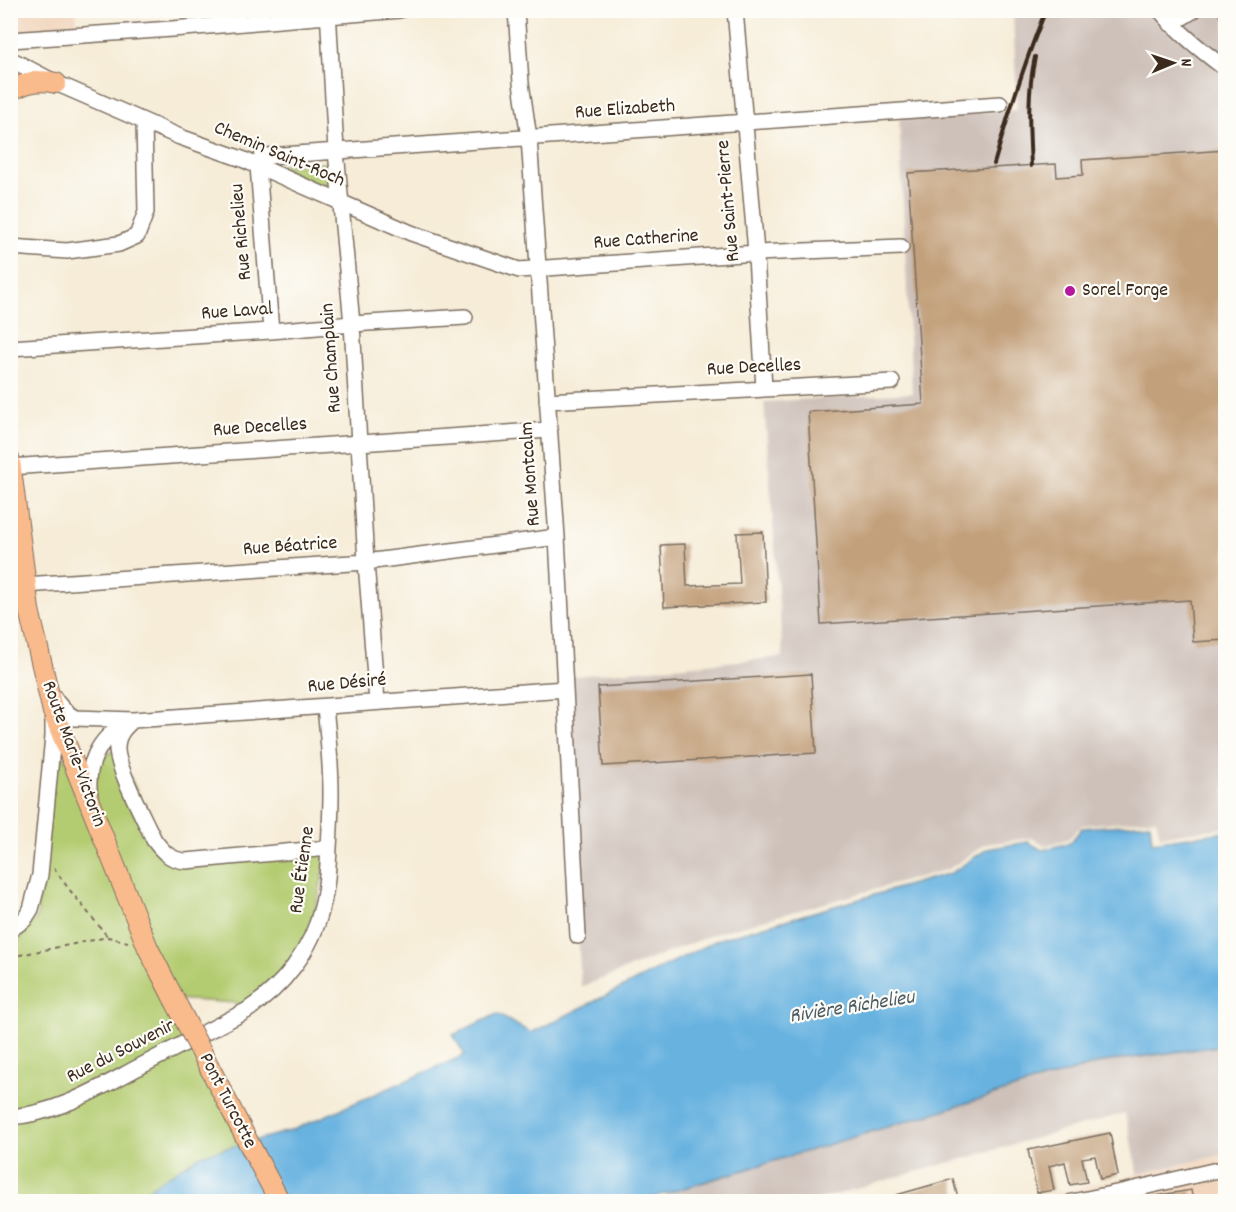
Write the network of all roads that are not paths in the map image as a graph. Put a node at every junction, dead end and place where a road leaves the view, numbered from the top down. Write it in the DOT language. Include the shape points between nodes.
graph roads {
  1 [pos="400,10"];
  2 [pos="516,10"];
  3 [pos="735,10"];
  4 [pos="1160,10"];
  5 [pos="1194,10"];
  6 [pos="328,13"];
  7 [pos="1171,24"];
  8 [pos="10,40"];
  9 [pos="10,59"];
  10 [pos="1226,69"];
  11 [pos="56,83"];
  12 [pos="10,91"];
  13 [pos="1000,104"];
  14 [pos="144,122"];
  15 [pos="744,123"];
  16 [pos="529,138"];
  17 [pos="336,152"];
  18 [pos="258,166"];
  19 [pos="341,203"];
  20 [pos="10,247"];
  21 [pos="901,247"];
  22 [pos="756,254"];
  23 [pos="538,270"];
  24 [pos="465,316"];
  25 [pos="352,324"];
  26 [pos="271,331"];
  27 [pos="10,348"];
  28 [pos="892,382"];
  29 [pos="764,388"];
  30 [pos="547,402"];
  31 [pos="549,430"];
  32 [pos="359,442"];
  33 [pos="10,461"];
  34 [pos="11,467"];
  35 [pos="13,512"];
  36 [pos="557,537"];
  37 [pos="366,562"];
  38 [pos="25,585"];
  39 [pos="45,684"];
  40 [pos="565,689"];
  41 [pos="376,702"];
  42 [pos="325,707"];
  43 [pos="53,712"];
  44 [pos="133,720"];
  45 [pos="94,813"];
  46 [pos="329,848"];
  47 [pos="10,930"];
  48 [pos="578,936"];
  49 [pos="174,999"];
  50 [pos="246,1011"];
  51 [pos="10,1118"];
  52 [pos="1226,1168"];
  53 [pos="1128,1196"];
  54 [pos="280,1202"];
  55 [pos="1072,1202"];
  1 -- 6 [label="street"];
  2 -- 16 [label="street, Rue Montcalm"];
  3 -- 15 [label="street, Rue Saint-Pierre"];
  4 -- 7 [label="street"];
  5 -- 7 [label="street"];
  6 -- 8 [label="street"];
  6 -- 17 [label="street, Rue Champlain"];
  7 -- 10 [label="street"];
  9 -- 11 [label="street, Chemin Saint-Roch"];
  11 -- 12 [label="main road" via="39,80"];
  11 -- 14 [label="street, Chemin Saint-Roch"];
  13 -- 15 [label="street, Rue Elizabeth"];
  14 -- 18 [label="street, Chemin Saint-Roch"];
  14 -- 20 [label="street" via="146,212 137,236 119,244 66,251"];
  15 -- 16 [label="street, Rue Elizabeth"];
  15 -- 22 [label="street, Rue Saint-Pierre"];
  16 -- 17 [label="street, Rue Elizabeth"];
  16 -- 23 [label="street, Rue Montcalm"];
  17 -- 18 [label="street, Rue Elizabeth" via="262,157"];
  17 -- 19 [label="street, Rue Champlain"];
  18 -- 19 [label="street, Chemin Saint-Roch"];
  18 -- 26 [label="street, Rue Richelieu"];
  19 -- 23 [label="street, Chemin Saint-Roch" via="411,233 511,268"];
  19 -- 25 [label="street, Rue Champlain"];
  21 -- 22 [label="street, Rue Catherine"];
  22 -- 23 [label="street, Rue Catherine"];
  22 -- 29 [label="street, Rue Saint-Pierre"];
  23 -- 30 [label="street, Rue Montcalm"];
  24 -- 25 [label="street, Rue Laval"];
  25 -- 26 [label="street, Rue Laval"];
  25 -- 32 [label="street, Rue Champlain"];
  26 -- 27 [label="street, Rue Laval"];
  28 -- 29 [label="street, Rue Decelles"];
  29 -- 30 [label="street, Rue Decelles"];
  30 -- 31 [label="street, Rue Montcalm"];
  31 -- 32 [label="street, Rue Decelles"];
  31 -- 36 [label="street, Rue Montcalm"];
  32 -- 34 [label="street, Rue Decelles"];
  32 -- 37 [label="street, Rue Champlain"];
  33 -- 34 [label="main road, Route Marie-Victorin"];
  34 -- 35 [label="main road, Route Marie-Victorin"];
  35 -- 38 [label="main road, Route Marie-Victorin"];
  36 -- 37 [label="street, Rue Béatrice"];
  36 -- 40 [label="street, Rue Montcalm"];
  37 -- 38 [label="street, Rue Béatrice"];
  37 -- 41 [label="street, Rue Champlain"];
  38 -- 39 [label="main road, Route Marie-Victorin"];
  39 -- 43 [label="main road, Route Marie-Victorin"];
  39 -- 44 [label="street, Rue Désiré" via="61,708 75,718"];
  40 -- 41 [label="street, Rue Désiré"];
  40 -- 48 [label="street, Rue Montcalm"];
  41 -- 42 [label="street, Rue Désiré"];
  42 -- 44 [label="street, Rue Désiré"];
  42 -- 46 [label="street, Rue Étienne" via="331,794"];
  43 -- 45 [label="main road, Route Marie-Victorin"];
  43 -- 47 [label="street" via="40,875 31,909"];
  44 -- 45 [label="street, Rue Désiré" via="116,729 96,753 88,785"];
  44 -- 46 [label="street" via="120,732 116,749 120,765 154,840 169,857 186,861"];
  45 -- 49 [label="main road, Route Marie-Victorin" via="148,948"];
  46 -- 50 [label="street, Rue Étienne" via="322,906 308,943 284,980"];
  49 -- 54 [label="main road, Pont Turcotte, bridge"];
  50 -- 51 [label="street, Rue du Souvenir" via="79,1098 50,1110"];
  52 -- 53 [label="street"];
  53 -- 55 [label="street"];
}
